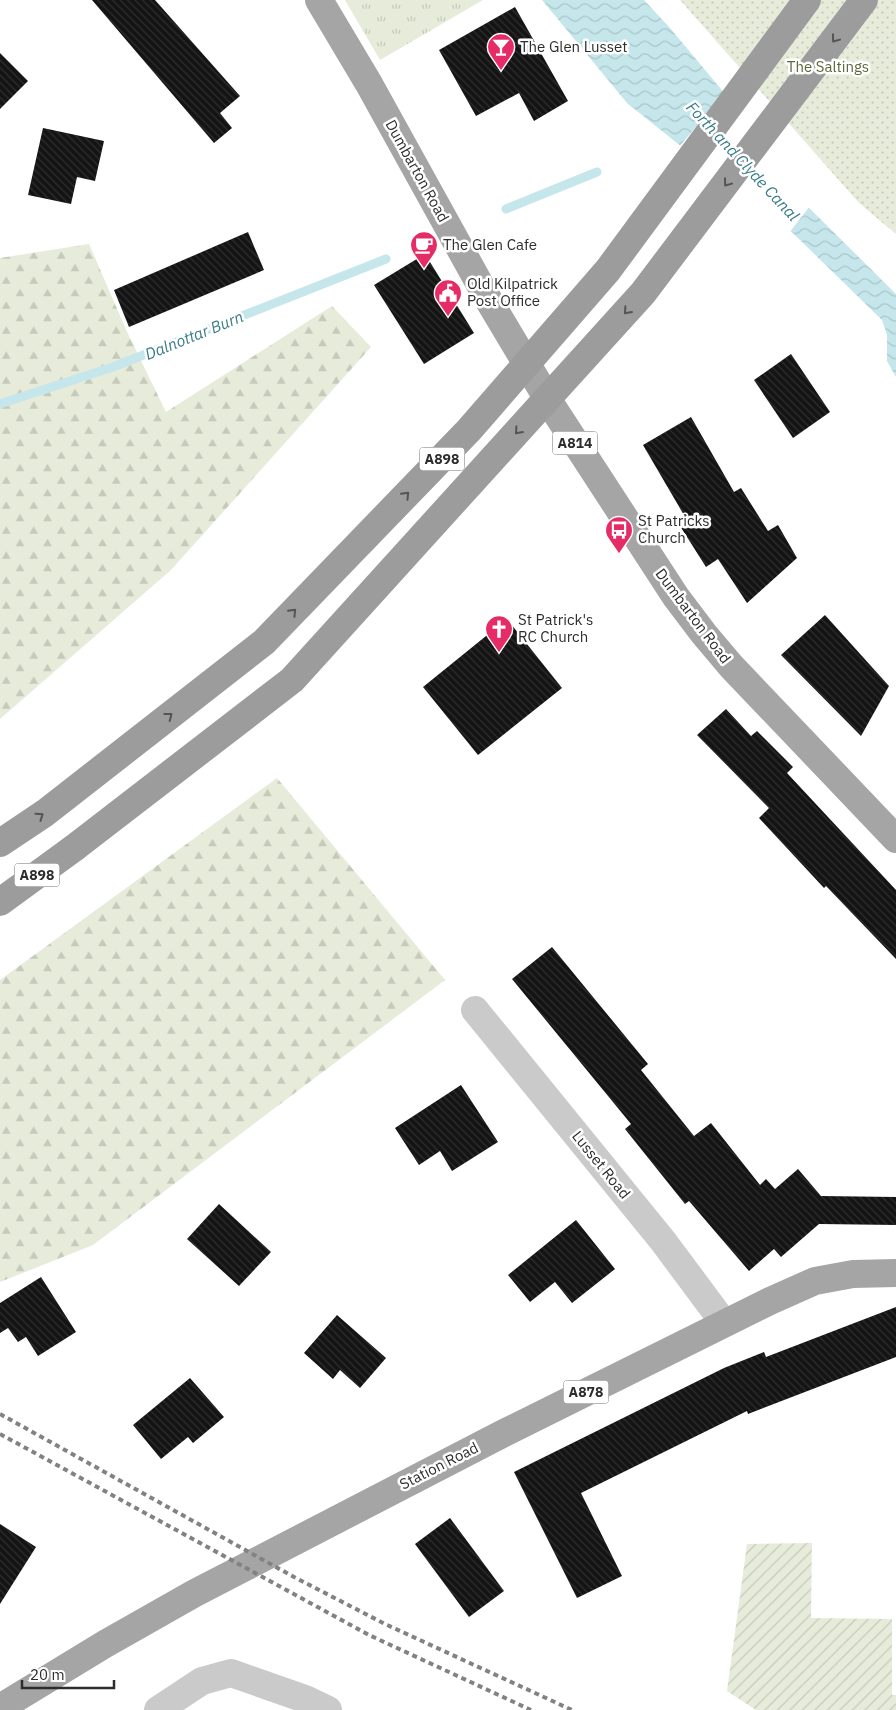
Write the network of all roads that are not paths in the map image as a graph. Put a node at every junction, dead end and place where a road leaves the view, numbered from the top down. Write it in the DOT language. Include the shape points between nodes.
graph roads {
  1 [pos="319,0"];
  2 [pos="807,0"];
  3 [pos="864,0"];
  4 [pos="896,839"];
  5 [pos="0,843"];
  6 [pos="0,902"];
  7 [pos="475,1010"];
  8 [pos="896,1274"];
  9 [pos="724,1324"];
  10 [pos="0,1708"];
  11 [pos="158,1710"];
  12 [pos="328,1710"];
  1 -- 4 [label="main road, Dumbarton Road / A814" via="553,408 676,597 731,666"];
  5 -- 2 [label="highway, A898, one-way, bridge" via="53,807 264,642 470,430 608,270"];
  3 -- 6 [label="highway, A898, one-way, bridge" via="643,293 292,680"];
  7 -- 9 [label="street, Lusset Road" via="663,1241"];
  8 -- 9 [label="main road, Station Road / A878" via="853,1274 815,1281"];
  9 -- 10 [label="main road, Station Road / A878" via="506,1432 195,1593"];
  11 -- 12 [label="street" via="202,1681 231,1673"];
}
